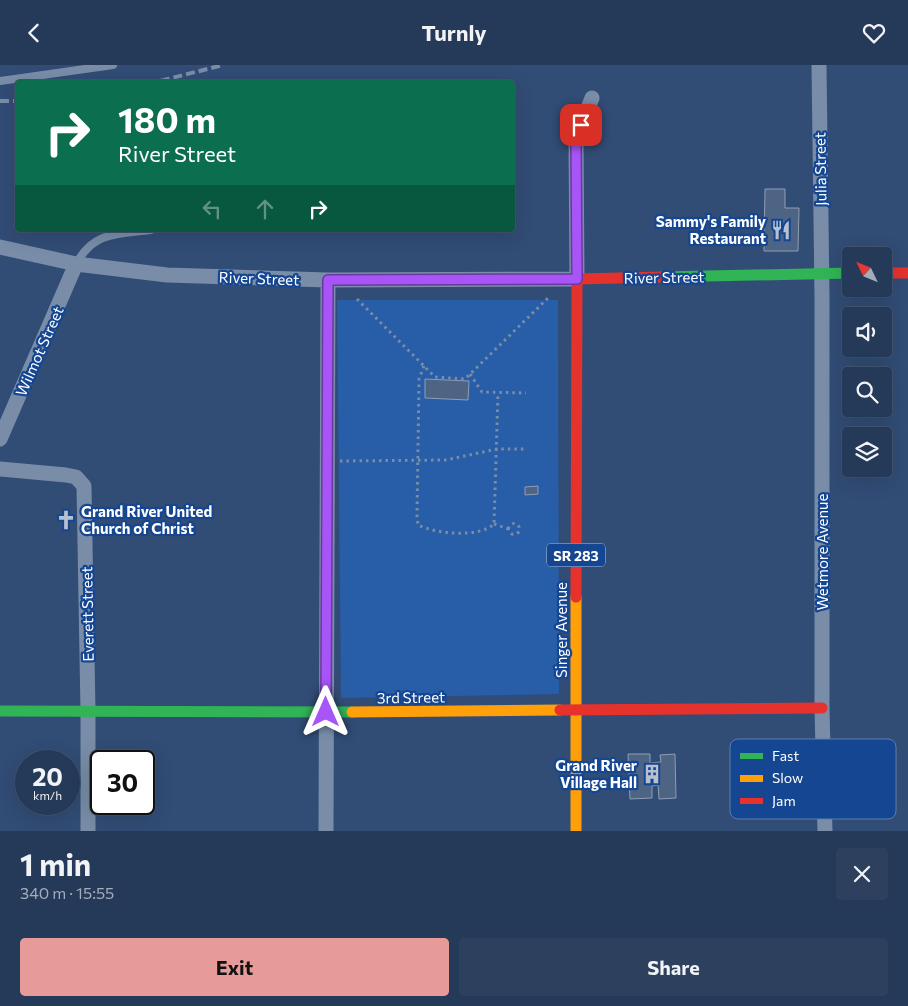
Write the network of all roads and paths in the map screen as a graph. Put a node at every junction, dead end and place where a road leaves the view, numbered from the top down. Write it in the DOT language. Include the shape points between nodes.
graph roads {
  1 [pos="113,65"];
  2 [pos="819,65"];
  3 [pos="0,81"];
  4 [pos="592,99"];
  5 [pos="135,232"];
  6 [pos="0,247"];
  7 [pos="76,264"];
  8 [pos="821,273"];
  9 [pos="842,273"];
  10 [pos="892,273"];
  11 [pos="908,273"];
  12 [pos="577,279"];
  13 [pos="328,280"];
  14 [pos="548,297"];
  15 [pos="357,299"];
  16 [pos="424,366"];
  17 [pos="470,374"];
  18 [pos="498,393"];
  19 [pos="526,393"];
  20 [pos="0,439"];
  21 [pos="497,449"];
  22 [pos="525,449"];
  23 [pos="418,460"];
  24 [pos="327,461"];
  25 [pos="0,469"];
  26 [pos="494,524"];
  27 [pos="509,529"];
  28 [pos="822,708"];
  29 [pos="0,711"];
  30 [pos="88,711"];
  31 [pos="576,711"];
  32 [pos="326,712"];
  33 [pos="823,739"];
  34 [pos="88,831"];
  35 [pos="326,831"];
  36 [pos="576,831"];
  1 -- 3 [label="lane"];
  2 -- 8 [label="street, Julia Street"];
  4 -- 12 [label="street" via="576,139"];
  5 -- 7 [label="lane" via="99,239 88,246"];
  6 -- 7 [label="street, River Street"];
  7 -- 13 [label="street, River Street" via="167,275"];
  7 -- 20 [label="street, Wilmot Street"];
  8 -- 9 [label="main road, River Street"];
  8 -- 12 [label="main road, River Street"];
  8 -- 28 [label="street, Wetmore Avenue"];
  10 -- 11 [label="main road"];
  12 -- 13 [label="street, River Street"];
  12 -- 31 [label="main road, Singer Avenue / SR 283"];
  13 -- 24 [label="street"];
  14 -- 17 [label="path"];
  15 -- 16 [label="path"];
  16 -- 17 [label="path" via="435,377 465,379"];
  16 -- 23 [label="path" via="419,379"];
  17 -- 18 [label="path" via="482,392"];
  18 -- 19 [label="path"];
  18 -- 21 [label="path"];
  21 -- 22 [label="path"];
  21 -- 23 [label="path" via="453,459"];
  21 -- 26 [label="path"];
  23 -- 24 [label="path"];
  23 -- 26 [label="path" via="418,525 449,533 483,531"];
  24 -- 32 [label="street"];
  25 -- 30 [label="street, Everett Street" via="66,475 76,477 84,485"];
  26 -- 27 [label="path"];
  28 -- 31 [label="main road, 3rd Street"];
  28 -- 33 [label="street, Wetmore Avenue"];
  29 -- 30 [label="main road, 3rd Street"];
  30 -- 32 [label="main road, 3rd Street"];
  30 -- 34 [label="street, Everett Street"];
  31 -- 32 [label="main road, 3rd Street"];
  31 -- 36 [label="main road, Singer Avenue / SR 283"];
  32 -- 35 [label="street"];
}
